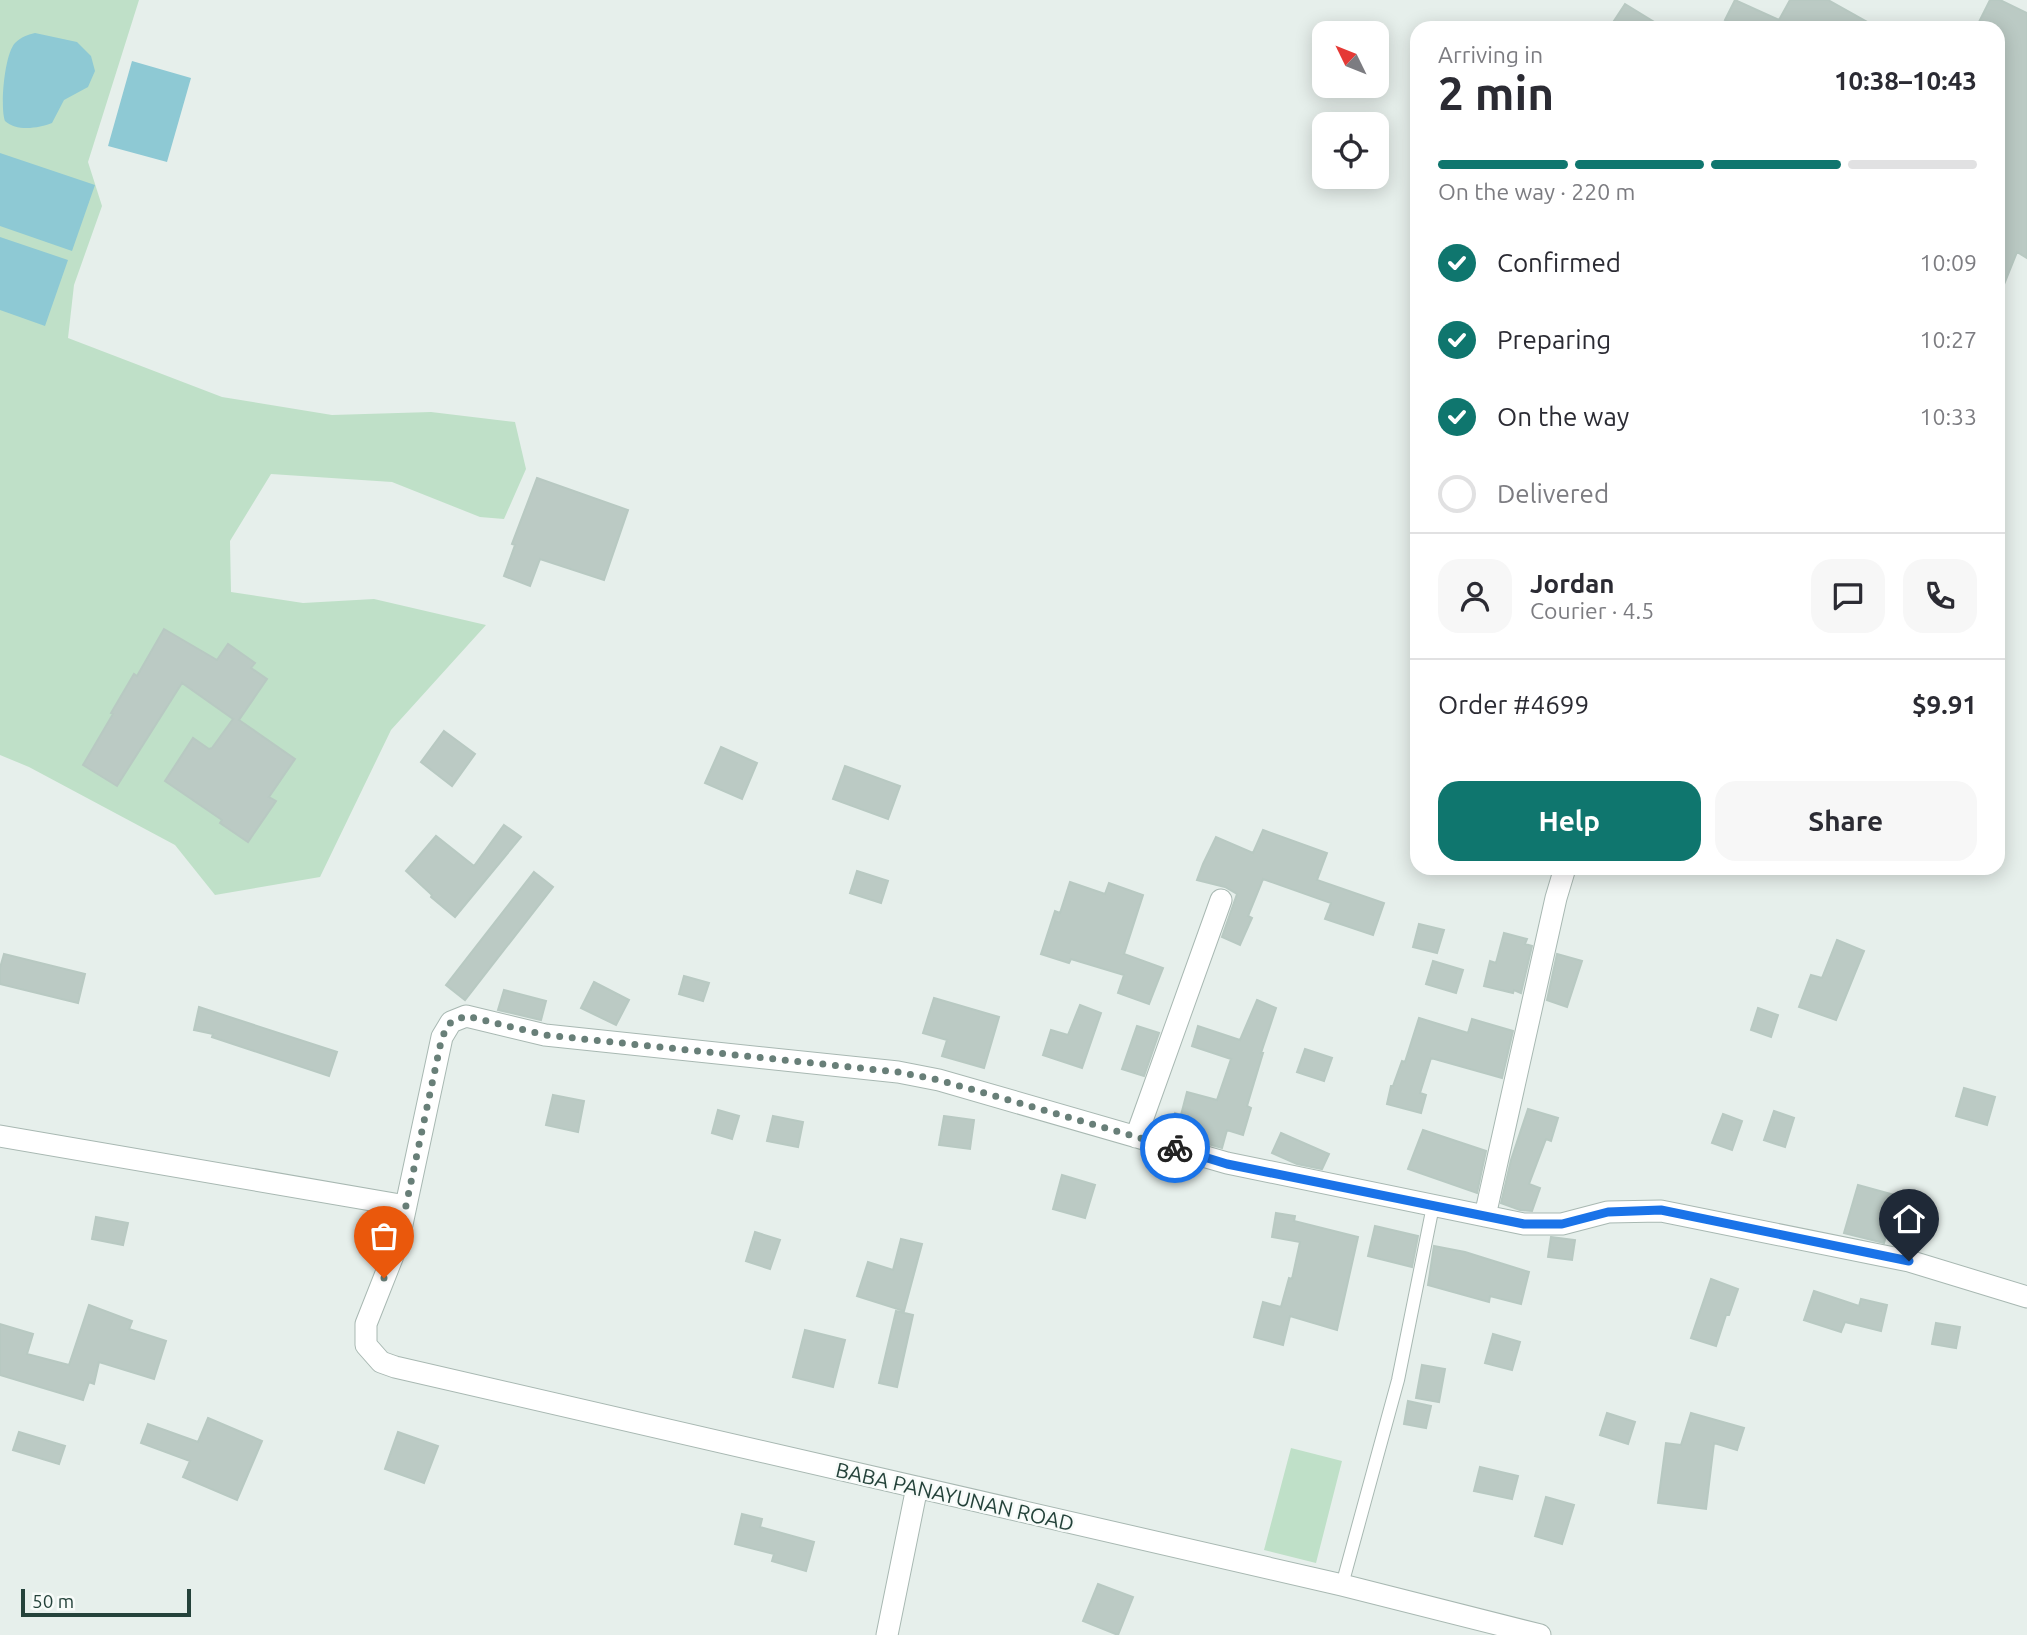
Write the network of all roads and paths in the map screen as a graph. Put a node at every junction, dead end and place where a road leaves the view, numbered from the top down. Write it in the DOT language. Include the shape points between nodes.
graph roads {
  1 [pos="1563,875"];
  2 [pos="1221,900"];
  3 [pos="0,1136"];
  4 [pos="1136,1137"];
  5 [pos="406,1206"];
  6 [pos="1433,1206"];
  7 [pos="1485,1216"];
  8 [pos="2027,1297"];
  9 [pos="917,1487"];
  10 [pos="1342,1585"];
  11 [pos="887,1635"];
  12 [pos="1540,1635"];
  1 -- 7 [label="street"];
  2 -- 4 [label="street"];
  3 -- 5 [label="street"];
  4 -- 5 [label="street" via="898,1072 545,1035 466,1016 451,1022 442,1037"];
  4 -- 6 [label="street" via="1227,1164"];
  5 -- 9 [label="street, BABA PANAYUNAN ROAD" via="398,1243 366,1324 366,1345 381,1362"];
  6 -- 7 [label="street"];
  6 -- 10 [label="lane" via="1398,1380"];
  7 -- 8 [label="street" via="1524,1224 1562,1224 1608,1212 1661,1210 1909,1261"];
  9 -- 10 [label="street, BABA PANAYUNAN ROAD"];
  9 -- 11 [label="street"];
  10 -- 12 [label="street, BABA PANAYUNAN ROAD"];
}
